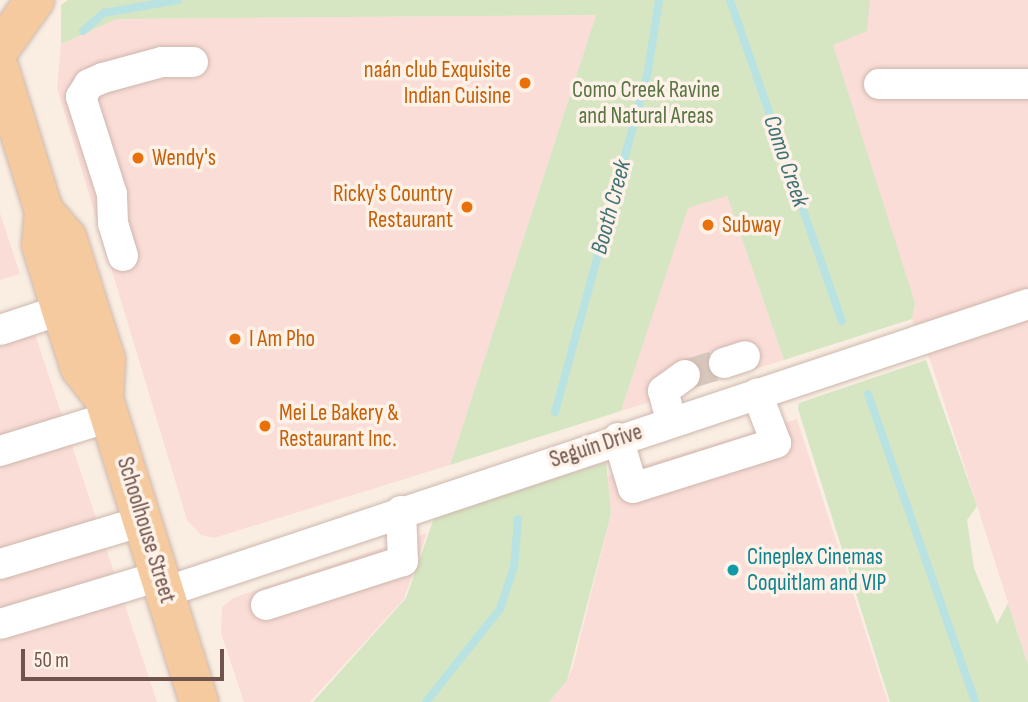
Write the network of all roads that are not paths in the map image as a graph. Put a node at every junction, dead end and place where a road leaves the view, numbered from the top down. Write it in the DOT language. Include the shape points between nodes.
graph roads {
  1 [pos="35,0"];
  2 [pos="0,49"];
  3 [pos="193,62"];
  4 [pos="0,70"];
  5 [pos="879,84"];
  6 [pos="1028,84"];
  7 [pos="44,211"];
  8 [pos="123,256"];
  9 [pos="1028,304"];
  10 [pos="61,310"];
  11 [pos="0,330"];
  12 [pos="685,375"];
  13 [pos="757,393"];
  14 [pos="107,408"];
  15 [pos="671,420"];
  16 [pos="618,438"];
  17 [pos="0,451"];
  18 [pos="401,511"];
  19 [pos="143,521"];
  20 [pos="331,534"];
  21 [pos="0,564"];
  22 [pos="343,580"];
  23 [pos="162,584"];
  24 [pos="266,605"];
  25 [pos="0,624"];
  26 [pos="200,702"];
  1 -- 2 [label="main road"];
  3 -- 8 [label="street" via="162,62 103,78 89,84 80,97 113,194 113,224"];
  4 -- 7 [label="main road, Schoolhouse Street"];
  5 -- 6 [label="street"];
  7 -- 10 [label="main road, Schoolhouse Street" via="41,244"];
  7 -- 14 [label="main road, Schoolhouse Street" via="67,237 106,359"];
  9 -- 13 [label="street, Seguin Drive"];
  10 -- 11 [label="street"];
  10 -- 14 [label="main road, Schoolhouse Street" via="80,368"];
  12 -- 15 [label="street" via="663,391"];
  13 -- 15 [label="street, Seguin Drive"];
  13 -- 16 [label="street" via="776,443 633,488"];
  14 -- 17 [label="street"];
  14 -- 19 [label="main road, Schoolhouse Street"];
  15 -- 16 [label="street, Seguin Drive"];
  16 -- 18 [label="street, Seguin Drive"];
  18 -- 20 [label="street, Seguin Drive"];
  18 -- 22 [label="street" via="403,561"];
  19 -- 21 [label="street"];
  19 -- 23 [label="main road, Schoolhouse Street"];
  20 -- 22 [label="street"];
  20 -- 23 [label="street, Seguin Drive"];
  22 -- 24 [label="street"];
  23 -- 25 [label="street, Seguin Drive"];
  23 -- 26 [label="main road, Schoolhouse Street"];
}
